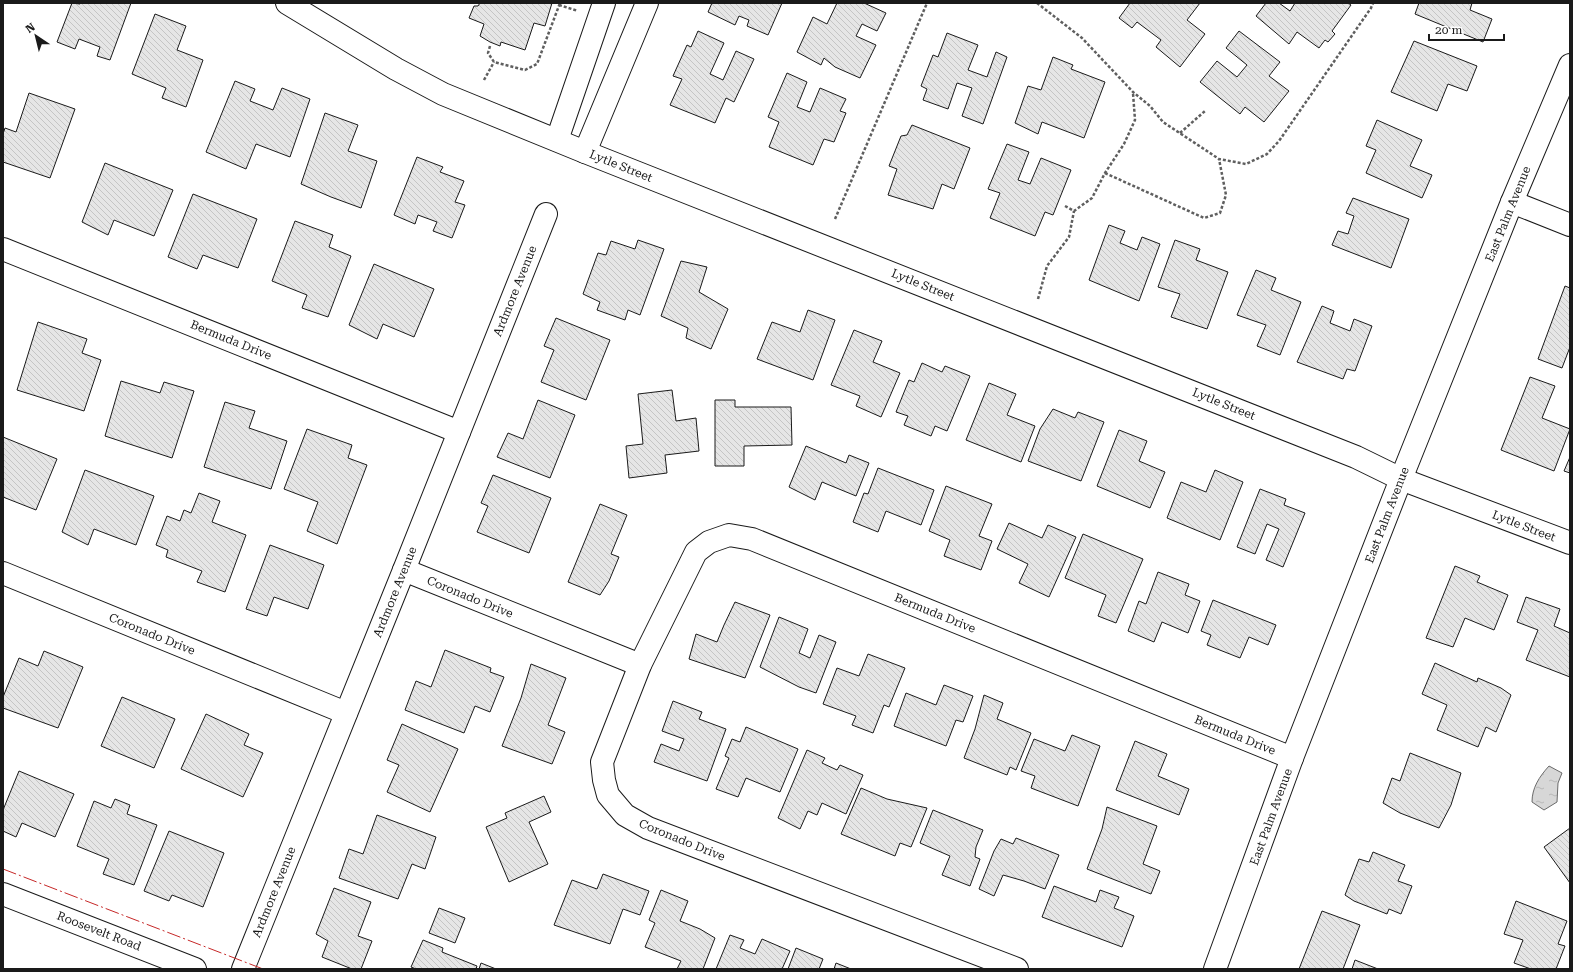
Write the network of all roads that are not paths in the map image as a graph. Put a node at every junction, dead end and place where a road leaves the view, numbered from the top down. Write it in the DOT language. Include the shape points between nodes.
graph roads {
  1 [pos="287,3"];
  2 [pos="604,3"];
  3 [pos="648,3"];
  4 [pos="1570,65"];
  5 [pos="557,140"];
  6 [pos="585,152"];
  7 [pos="1512,202"];
  8 [pos="546,214"];
  9 [pos="1570,225"];
  10 [pos="3,249"];
  11 [pos="459,432"];
  12 [pos="1401,479"];
  13 [pos="1570,543"];
  14 [pos="404,570"];
  15 [pos="3,573"];
  16 [pos="640,665"];
  17 [pos="346,713"];
  18 [pos="1292,758"];
  19 [pos="3,894"];
  20 [pos="195,969"];
  21 [pos="243,969"];
  22 [pos="1017,969"];
  23 [pos="1215,969"];
  1 -- 5 [label="street, Lytle Street" via="396,69 443,94"];
  2 -- 5 [label="street"];
  3 -- 6 [label="street"];
  4 -- 7 [label="street, East Palm Avenue"];
  5 -- 6 [label="street, Lytle Street"];
  6 -- 12 [label="street, Lytle Street" via="1349,454"];
  7 -- 9 [label="street"];
  7 -- 12 [label="street, East Palm Avenue"];
  8 -- 11 [label="street, Ardmore Avenue"];
  10 -- 11 [label="street, Bermuda Drive"];
  11 -- 14 [label="street, Ardmore Avenue"];
  12 -- 13 [label="street, Lytle Street"];
  12 -- 18 [label="street, East Palm Avenue"];
  14 -- 16 [label="street, Coronado Drive"];
  14 -- 17 [label="street, Ardmore Avenue"];
  15 -- 17 [label="street, Coronado Drive"];
  16 -- 18 [label="street, Bermuda Drive" via="696,552 708,542 729,535 752,539"];
  16 -- 22 [label="street, Coronado Drive" via="602,762 608,795 625,815 648,828"];
  17 -- 21 [label="street, Ardmore Avenue"];
  18 -- 23 [label="street, East Palm Avenue"];
  19 -- 20 [label="street, Roosevelt Road"];
}
